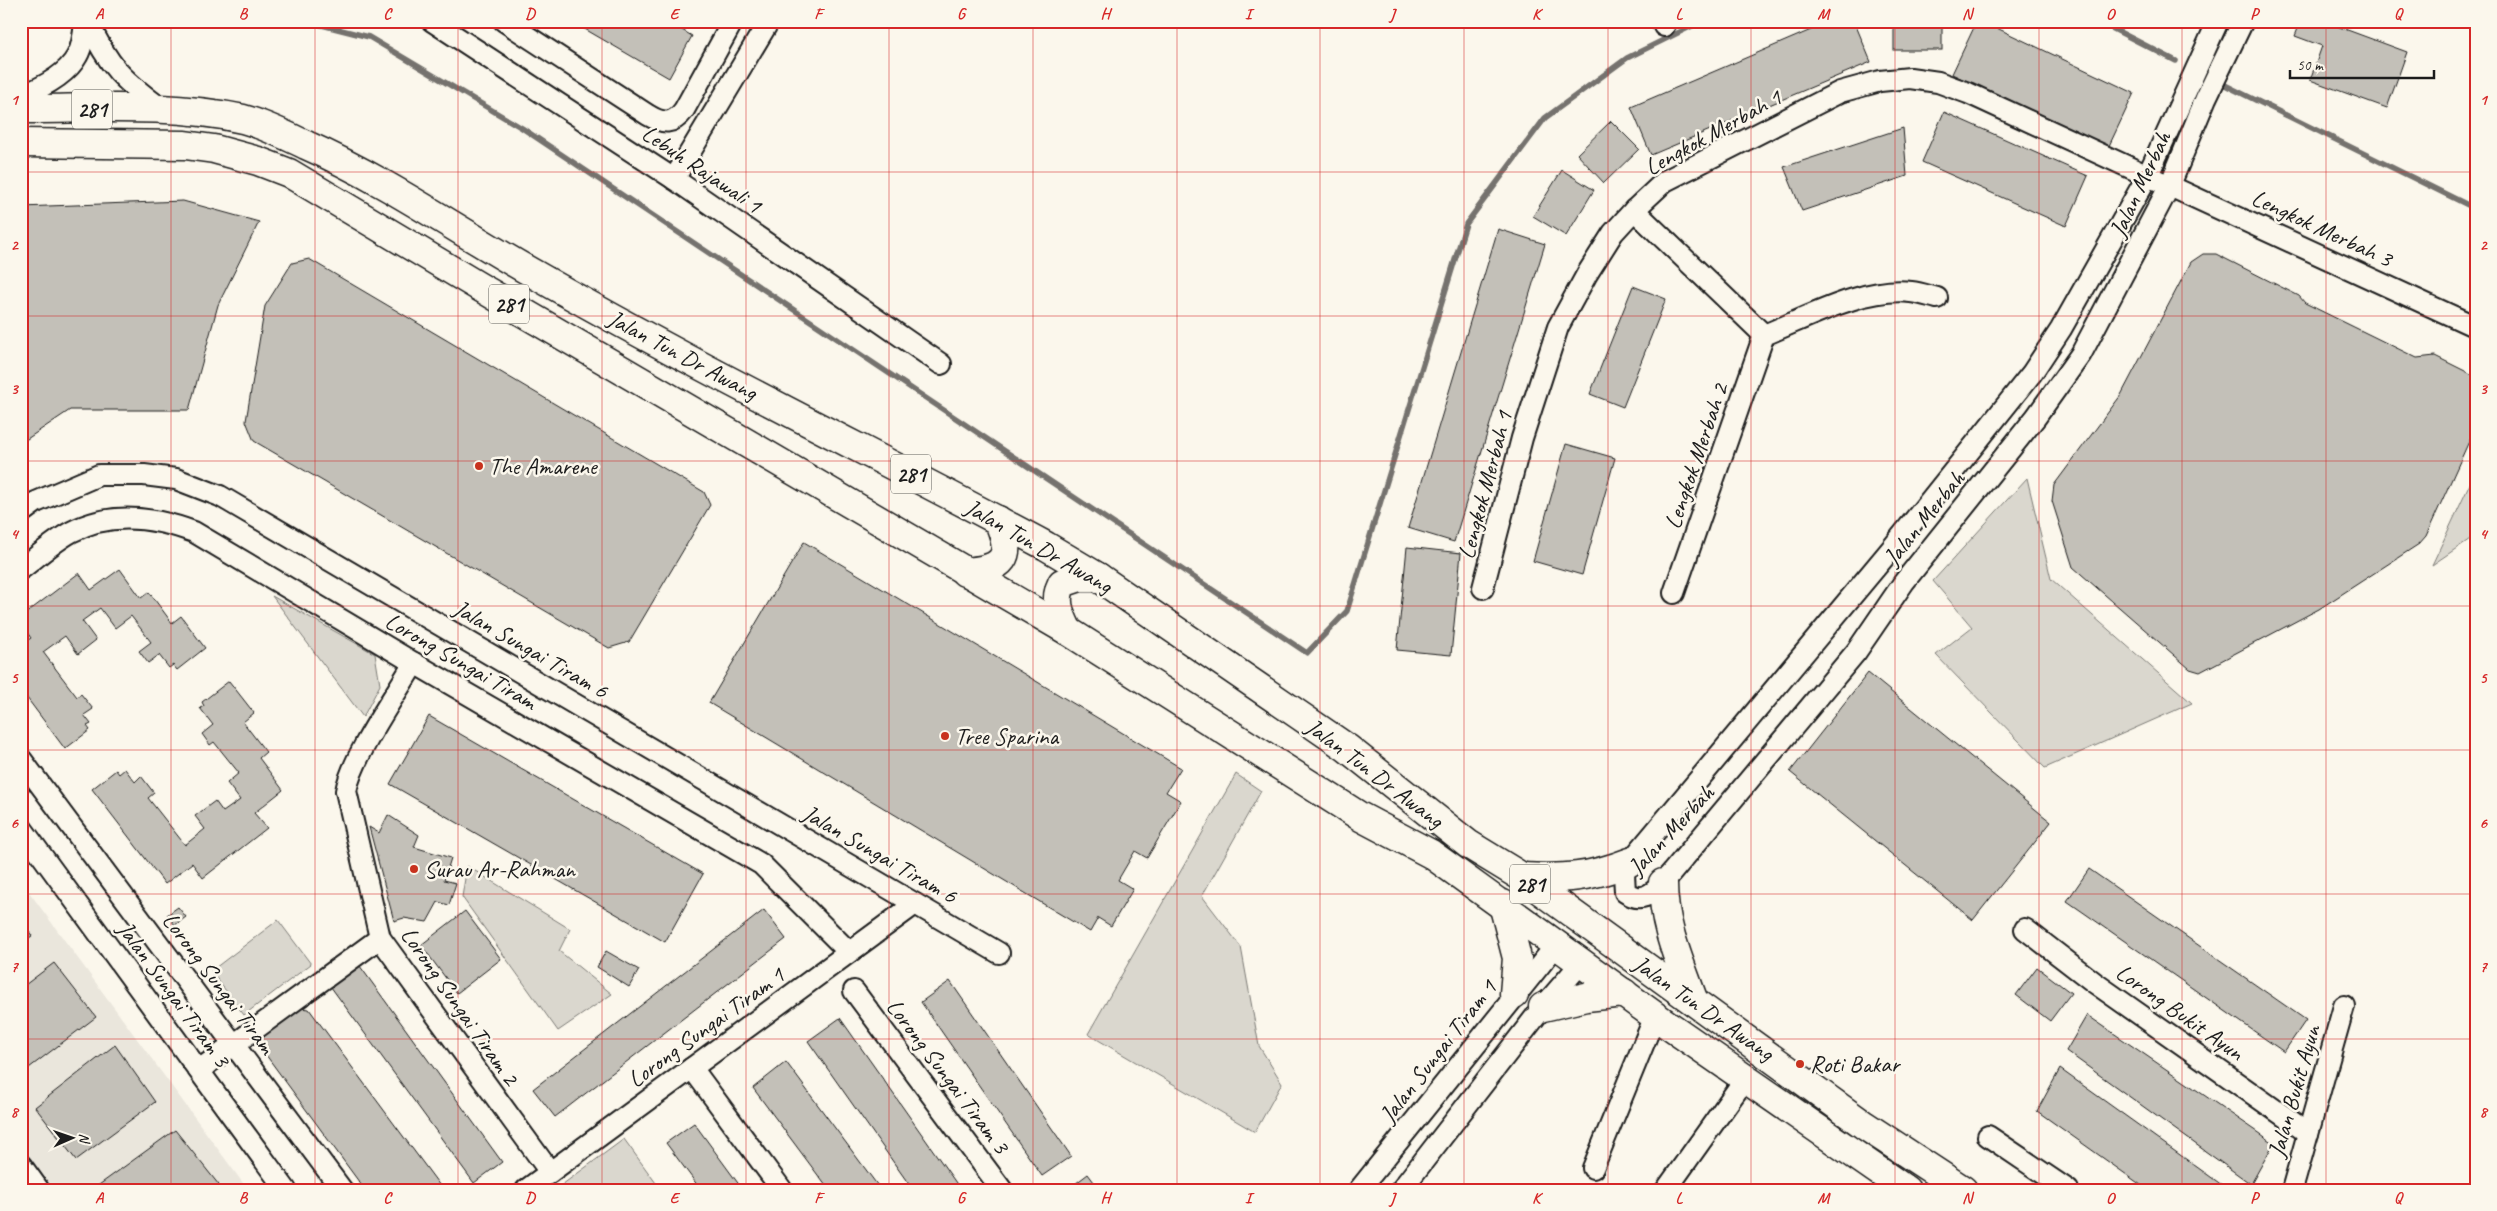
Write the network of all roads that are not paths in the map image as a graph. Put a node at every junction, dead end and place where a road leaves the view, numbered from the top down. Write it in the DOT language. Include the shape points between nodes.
graph roads {
  1 [pos="86,21"];
  2 [pos="432,21"];
  3 [pos="504,21"];
  4 [pos="733,21"];
  5 [pos="769,21"];
  6 [pos="2218,21"];
  7 [pos="2244,21"];
  8 [pos="21,96"];
  9 [pos="21,109"];
  10 [pos="163,110"];
  11 [pos="21,143"];
  12 [pos="2147,177"];
  13 [pos="674,179"];
  14 [pos="2170,185"];
  15 [pos="1634,210"];
  16 [pos="1937,298"];
  17 [pos="2476,327"];
  18 [pos="1764,335"];
  19 [pos="941,364"];
  20 [pos="21,513"];
  21 [pos="998,520"];
  22 [pos="21,569"];
  23 [pos="964,572"];
  24 [pos="1098,577"];
  25 [pos="1483,588"];
  26 [pos="1674,593"];
  27 [pos="1068,631"];
  28 [pos="414,663"];
  29 [pos="21,758"];
  30 [pos="21,827"];
  31 [pos="1630,862"];
  32 [pos="1522,878"];
  33 [pos="1663,883"];
  34 [pos="915,904"];
  35 [pos="1503,904"];
  36 [pos="2025,929"];
  37 [pos="380,938"];
  38 [pos="1557,944"];
  39 [pos="849,952"];
  40 [pos="998,953"];
  41 [pos="1582,962"];
  42 [pos="854,992"];
  43 [pos="1624,993"];
  44 [pos="1514,994"];
  45 [pos="1693,999"];
  46 [pos="2344,1006"];
  47 [pos="1543,1007"];
  48 [pos="1655,1016"];
  49 [pos="234,1044"];
  50 [pos="692,1068"];
  51 [pos="199,1070"];
  52 [pos="1745,1079"];
  53 [pos="2308,1133"];
  54 [pos="1988,1136"];
  55 [pos="21,1165"];
  56 [pos="1594,1168"];
  57 [pos="550,1172"];
  58 [pos="39,1190"];
  59 [pos="286,1190"];
  60 [pos="342,1190"];
  61 [pos="526,1190"];
  62 [pos="782,1190"];
  63 [pos="1002,1190"];
  64 [pos="1359,1190"];
  65 [pos="1401,1190"];
  66 [pos="1666,1190"];
  67 [pos="1906,1190"];
  68 [pos="1963,1190"];
  69 [pos="2068,1190"];
  70 [pos="2292,1190"];
  1 -- 8 [label="street" via="77,56 58,76"];
  1 -- 10 [label="street" via="127,83"];
  2 -- 13 [label="street, Lebuh Rajawali 1"];
  3 -- 4 [label="street" via="648,115 668,123 684,110"];
  5 -- 13 [label="street"];
  6 -- 12 [label="street, Jalan Merbah"];
  7 -- 14 [label="street, Jalan Merbah" via="2206,98"];
  9 -- 10 [label="main road, Jalan Tun Dr Awang / 281"];
  10 -- 21 [label="main road, Jalan Tun Dr Awang / 281" via="242,119 328,154 637,331"];
  11 -- 23 [label="main road, Jalan Tun Dr Awang / 281" via="185,145 214,149 289,173"];
  12 -- 14 [label="street, Lengkok Merbah 3"];
  12 -- 15 [label="street, Lengkok Merbah 1" via="1968,93 1938,82 1910,78 1880,81 1840,92 1665,181"];
  12 -- 31 [label="street, Jalan Merbah" via="2061,329 2032,373 1892,548"];
  13 -- 19 [label="street, Lebuh Rajawali 1"];
  14 -- 17 [label="street, Lengkok Merbah 3"];
  14 -- 33 [label="street, Jalan Merbah" via="2081,354 2036,417 1904,582 1856,652"];
  15 -- 18 [label="street"];
  15 -- 25 [label="street, Lengkok Merbah 1" via="1613,233 1558,327 1522,438"];
  16 -- 18 [label="street" via="1910,292 1873,295 1850,300"];
  18 -- 26 [label="street, Lengkok Merbah 2"];
  20 -- 34 [label="street, Jalan Sungai Tiram 6" via="36,502 99,475 176,479 220,496"];
  21 -- 23 [label="main road" via="1004,540 1003,557 988,570"];
  21 -- 24 [label="main road, Jalan Tun Dr Awang / 281"];
  22 -- 28 [label="street, Lorong Sungai Tiram" via="70,532 97,522 137,518 170,523 194,532"];
  23 -- 27 [label="main road, Jalan Tun Dr Awang / 281"];
  24 -- 27 [label="main road" via="1080,577 1062,584 1058,591 1057,601"];
  24 -- 32 [label="main road, Jalan Tun Dr Awang / 281" via="1347,748 1468,844"];
  27 -- 35 [label="main road, Jalan Tun Dr Awang / 281" via="1361,817 1430,854"];
  28 -- 37 [label="street, Lorong Sungai Tiram 2" via="347,782 346,791"];
  28 -- 39 [label="street, Lorong Sungai Tiram" via="761,864"];
  29 -- 49 [label="street, Lorong Sungai Tiram"];
  30 -- 51 [label="street, Jalan Sungai Tiram 3"];
  31 -- 32 [label="main road" via="1583,877"];
  31 -- 33 [label="street, Jalan Merbah" via="1623,882 1625,892 1632,897 1651,894"];
  32 -- 45 [label="main road, Jalan Tun Dr Awang / 281"];
  33 -- 45 [label="main road" via="1667,928"];
  34 -- 39 [label="street, Lorong Sungai Tiram 1"];
  34 -- 40 [label="street, Jalan Sungai Tiram 6"];
  35 -- 38 [label="main road, Jalan Tun Dr Awang / 281"];
  35 -- 44 [label="main road" via="1517,958"];
  36 -- 53 [label="street, Lorong Bukit Ayun" via="2095,983"];
  37 -- 49 [label="street"];
  37 -- 57 [label="street, Lorong Sungai Tiram 2"];
  38 -- 41 [label="main road, Jalan Tun Dr Awang / 281"];
  38 -- 44 [label="street, Jalan Sungai Tiram 1"];
  39 -- 50 [label="street, Lorong Sungai Tiram 1"];
  41 -- 43 [label="main road, Jalan Tun Dr Awang / 281"];
  41 -- 47 [label="street"];
  42 -- 63 [label="street, Lorong Sungai Tiram 3"];
  43 -- 47 [label="main road" via="1586,996"];
  43 -- 48 [label="main road, Jalan Tun Dr Awang / 281"];
  44 -- 64 [label="street, Jalan Sungai Tiram 1"];
  45 -- 68 [label="main road, Jalan Tun Dr Awang / 281" via="1864,1125"];
  46 -- 53 [label="street, Jalan Bukit Ayun"];
  47 -- 65 [label="street"];
  48 -- 52 [label="main road, Jalan Tun Dr Awang / 281"];
  48 -- 56 [label="street"];
  49 -- 51 [label="street"];
  49 -- 60 [label="street, Lorong Sungai Tiram"];
  50 -- 57 [label="street, Lorong Sungai Tiram 1"];
  50 -- 62 [label="street"];
  51 -- 59 [label="street, Jalan Sungai Tiram 3"];
  52 -- 66 [label="street"];
  52 -- 67 [label="main road, Jalan Tun Dr Awang / 281"];
  53 -- 70 [label="street, Jalan Bukit Ayun"];
  54 -- 69 [label="street"];
  55 -- 58 [label="street"];
  57 -- 61 [label="street, Lorong Sungai Tiram 1"];
}
